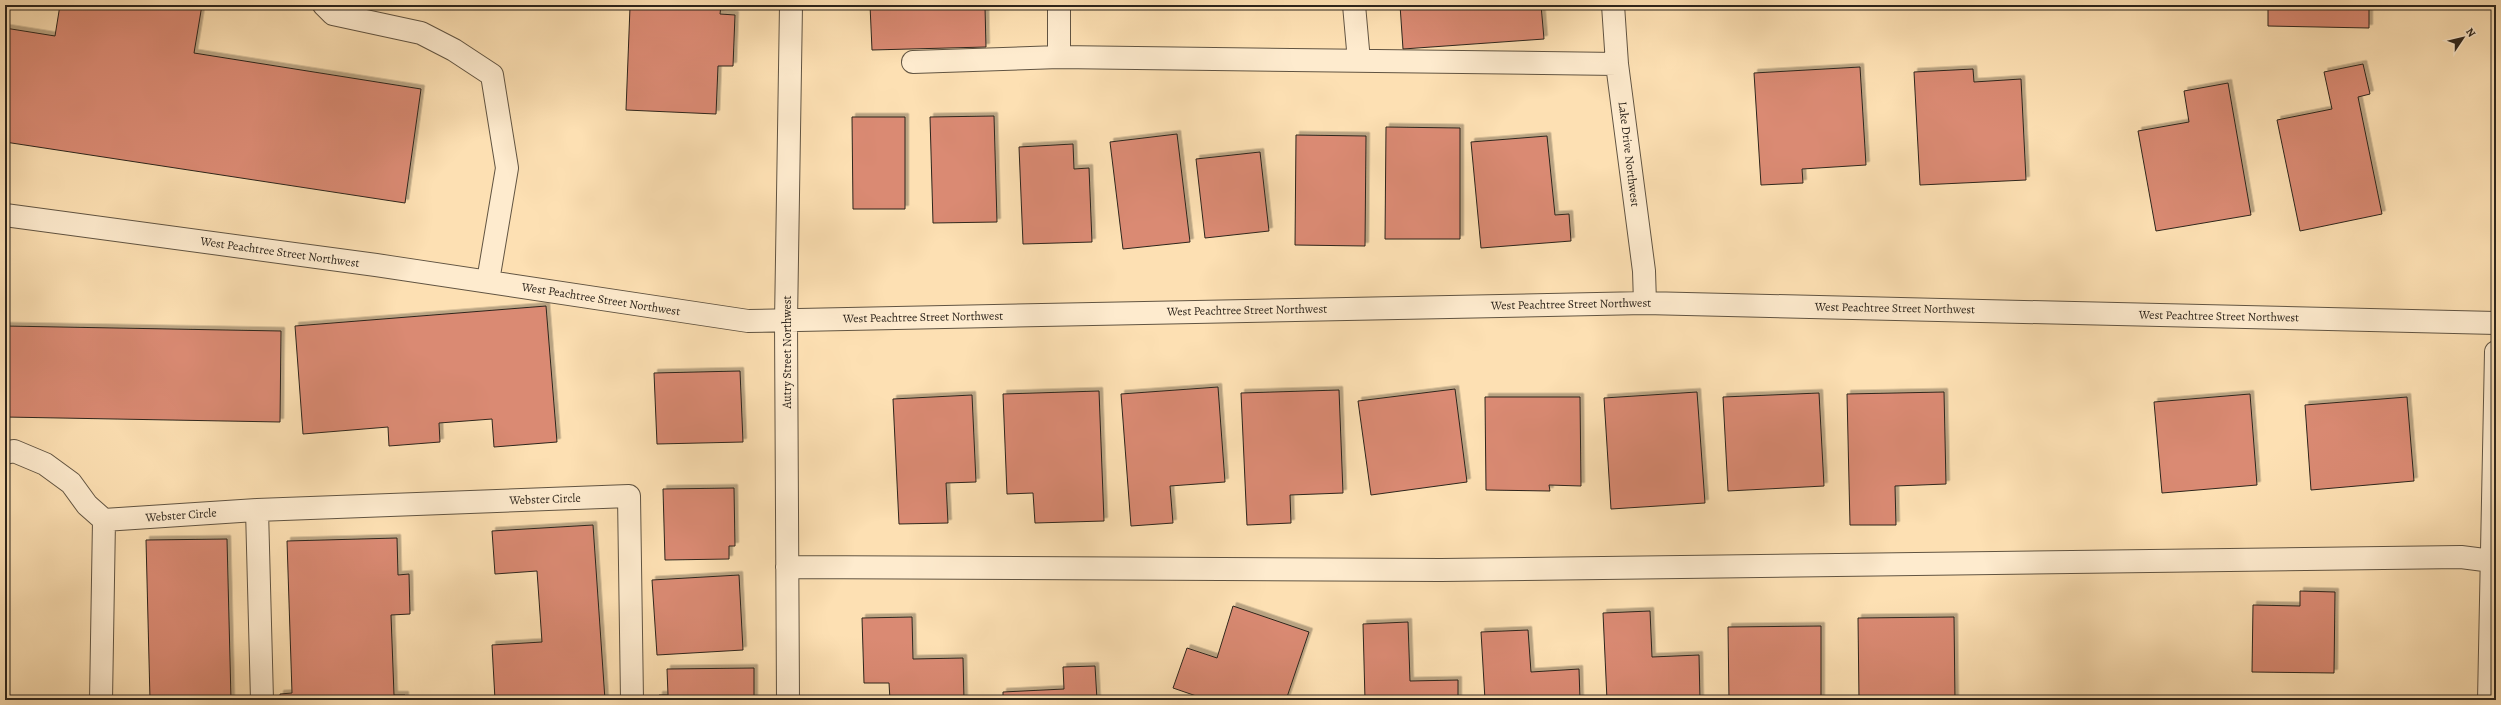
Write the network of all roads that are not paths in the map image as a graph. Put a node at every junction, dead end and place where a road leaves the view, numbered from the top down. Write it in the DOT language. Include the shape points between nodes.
graph roads {
  1 [pos="324,5"];
  2 [pos="791,5"];
  3 [pos="1059,5"];
  4 [pos="1354,5"];
  5 [pos="1614,5"];
  6 [pos="1059,57"];
  7 [pos="1359,61"];
  8 [pos="912,62"];
  9 [pos="1617,64"];
  10 [pos="5,215"];
  11 [pos="488,281"];
  12 [pos="1645,303"];
  13 [pos="786,322"];
  14 [pos="2496,323"];
  15 [pos="2496,352"];
  16 [pos="5,453"];
  17 [pos="258,510"];
  18 [pos="104,520"];
  19 [pos="2492,561"];
  20 [pos="787,567"];
  21 [pos="101,700"];
  22 [pos="262,700"];
  23 [pos="632,700"];
  24 [pos="788,700"];
  25 [pos="2489,700"];
  1 -- 11 [label="street" via="333,14 421,33 454,50 492,75 507,168"];
  2 -- 13 [label="street, Autry Street Northwest"];
  3 -- 6 [label="street"];
  4 -- 7 [label="street"];
  5 -- 9 [label="street, Lake Drive Northwest"];
  6 -- 7 [label="street"];
  6 -- 8 [label="street"];
  7 -- 9 [label="street"];
  9 -- 12 [label="street, Lake Drive Northwest" via="1644,271"];
  10 -- 11 [label="street, West Peachtree Street Northwest"];
  11 -- 13 [label="street, West Peachtree Street Northwest" via="748,321"];
  12 -- 13 [label="street, West Peachtree Street Northwest" via="826,319"];
  12 -- 14 [label="street, West Peachtree Street Northwest"];
  13 -- 20 [label="street, Autry Street Northwest"];
  15 -- 19 [label="street"];
  16 -- 18 [label="street" via="14,451 45,464 71,483 86,505"];
  17 -- 18 [label="street, Webster Circle"];
  17 -- 22 [label="street"];
  17 -- 23 [label="street, Webster Circle" via="628,496"];
  18 -- 21 [label="street"];
  19 -- 20 [label="street" via="2461,557 1441,570"];
  19 -- 25 [label="street"];
  20 -- 24 [label="street, Autry Street Northwest"];
}
